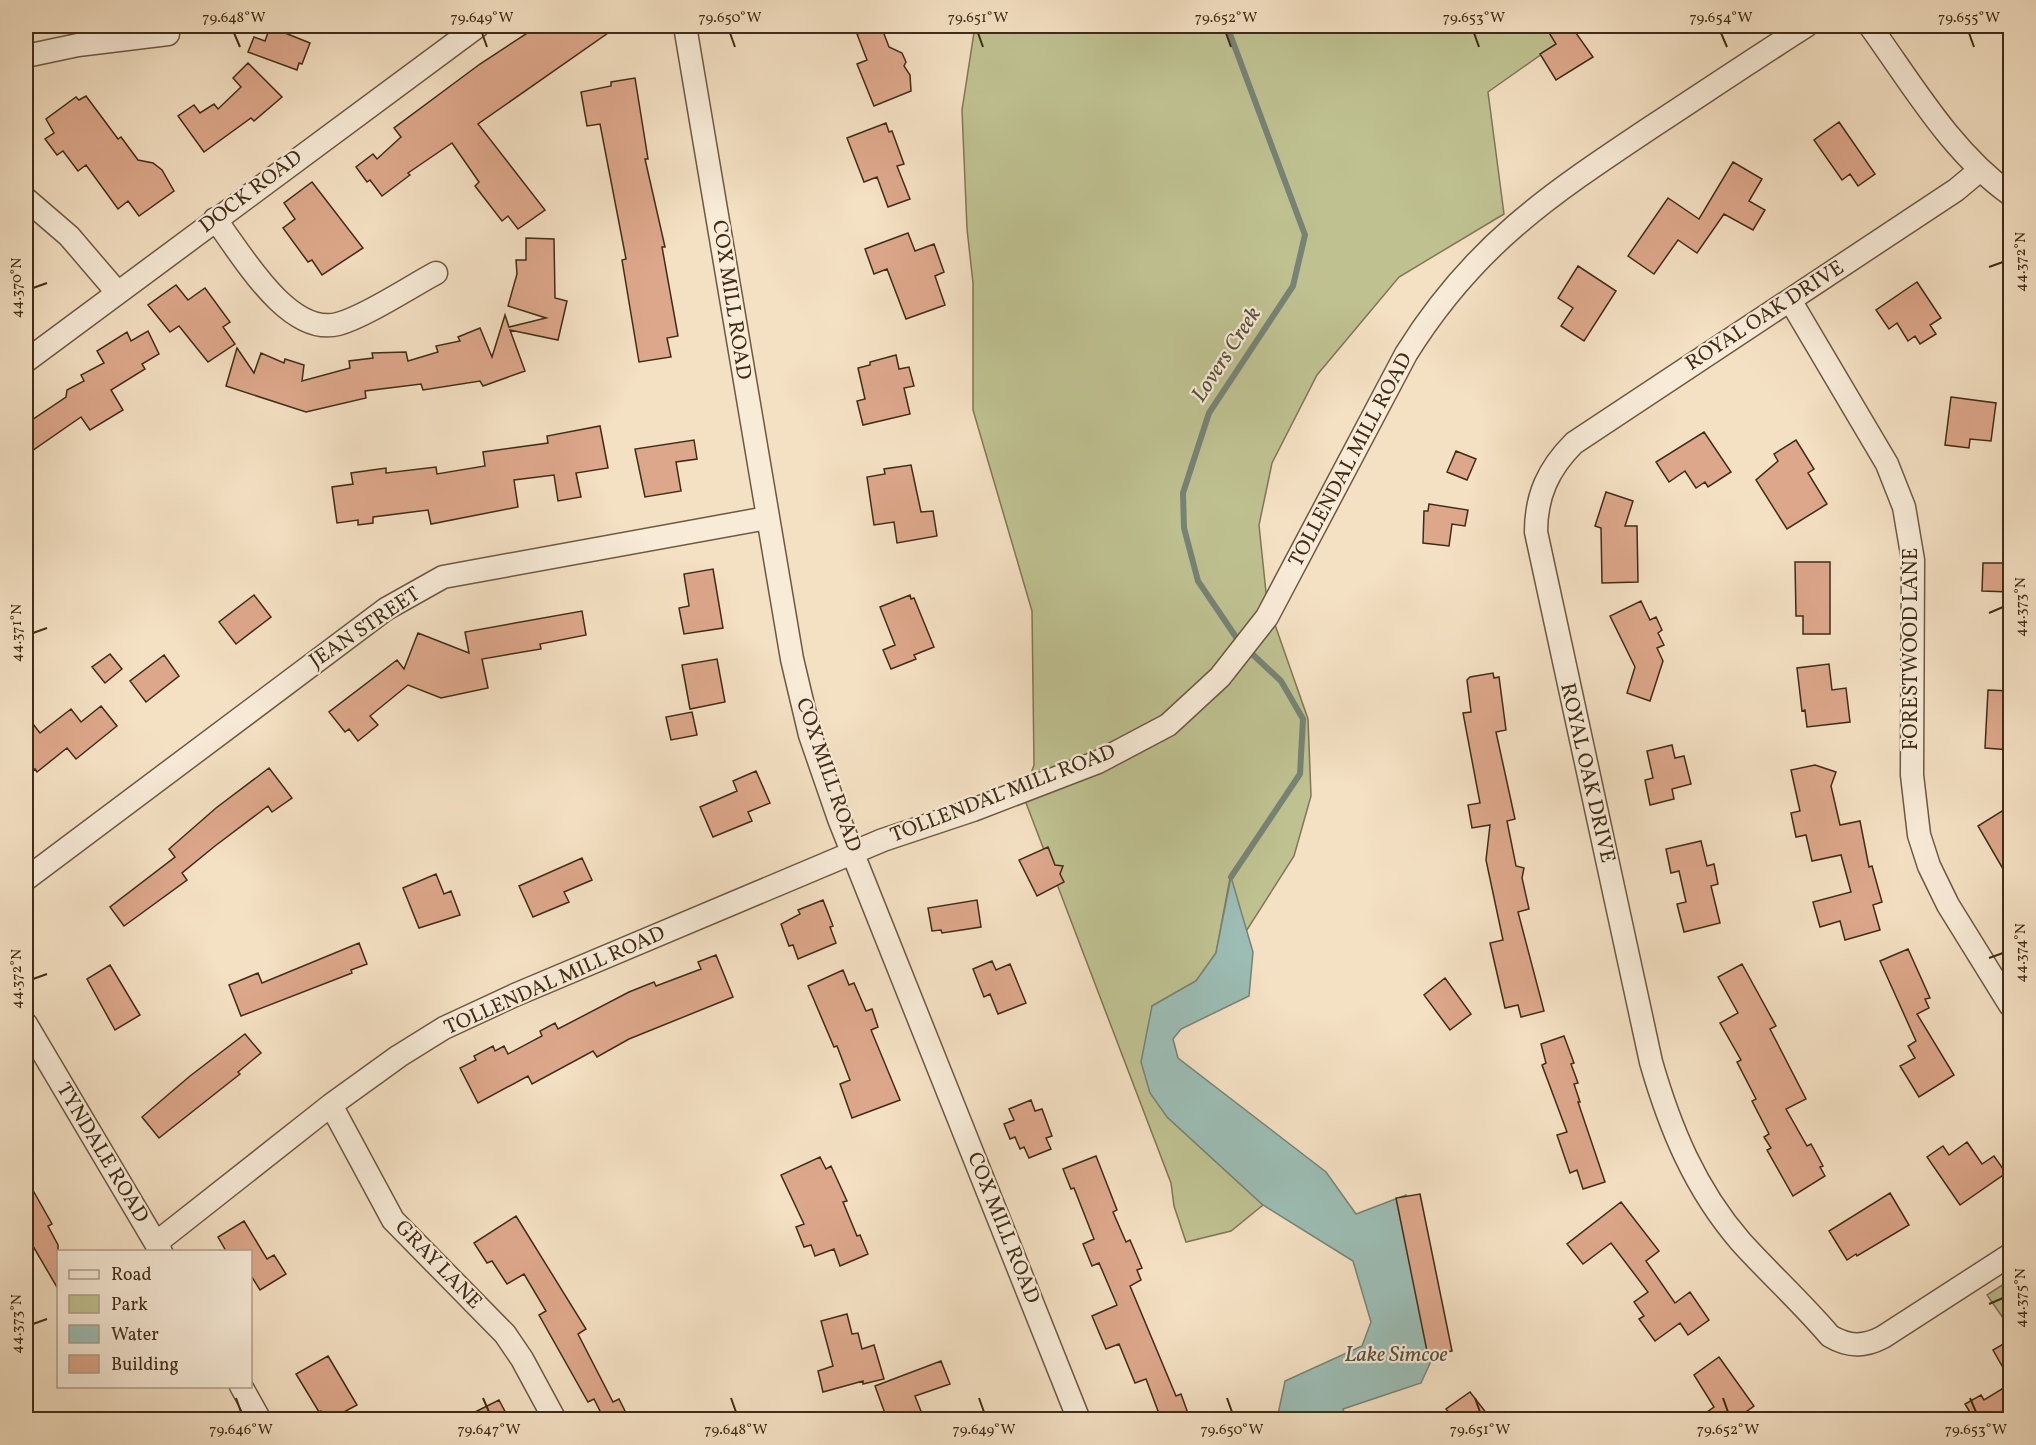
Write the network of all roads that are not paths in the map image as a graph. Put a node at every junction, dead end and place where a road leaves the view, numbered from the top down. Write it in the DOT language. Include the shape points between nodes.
graph roads {
  1 [pos="478,26"];
  2 [pos="685,26"];
  3 [pos="1806,26"];
  4 [pos="1870,26"];
  5 [pos="168,34"];
  6 [pos="26,56"];
  7 [pos="1980,170"];
  8 [pos="2010,195"];
  9 [pos="26,199"];
  10 [pos="215,219"];
  11 [pos="436,273"];
  12 [pos="117,292"];
  13 [pos="1790,300"];
  14 [pos="26,361"];
  15 [pos="767,518"];
  16 [pos="853,852"];
  17 [pos="26,879"];
  18 [pos="2010,1005"];
  19 [pos="26,1024"];
  20 [pos="331,1105"];
  21 [pos="158,1247"];
  22 [pos="2010,1255"];
  23 [pos="242,1388"];
  24 [pos="260,1419"];
  25 [pos="555,1419"];
  26 [pos="1079,1419"];
  1 -- 10 [label="street, DOCK ROAD"];
  2 -- 15 [label="street, COX MILL ROAD"];
  3 -- 16 [label="street, TOLLENDAL MILL ROAD" via="1553,194 1503,234 1469,269 1406,354 1267,617 1220,677 1168,725 1098,762"];
  4 -- 7 [label="street"];
  5 -- 6 [label="street"];
  7 -- 8 [label="street"];
  7 -- 13 [label="street, ROYAL OAK DRIVE"];
  9 -- 12 [label="street" via="69,236"];
  10 -- 11 [label="street" via="284,309 310,324 338,324"];
  10 -- 12 [label="street, DOCK ROAD"];
  12 -- 14 [label="street, DOCK ROAD"];
  13 -- 18 [label="street, FORESTWOOD LANE" via="1887,464 1904,507 1913,560 1912,775 1919,835 1948,905"];
  13 -- 22 [label="street, ROYAL OAK DRIVE" via="1574,443 1550,472 1538,502 1536,532 1540,555 1647,1041 1668,1118 1710,1200 1762,1264 1830,1336 1844,1344 1870,1344"];
  15 -- 16 [label="street, COX MILL ROAD" via="808,726"];
  15 -- 17 [label="street, JEAN STREET" via="443,577 386,609"];
  16 -- 20 [label="street, TOLLENDAL MILL ROAD" via="444,1028"];
  16 -- 26 [label="street, COX MILL ROAD"];
  19 -- 21 [label="street, TYNDALE ROAD"];
  20 -- 21 [label="street, TOLLENDAL MILL ROAD"];
  20 -- 25 [label="street, GRAY LANE" via="393,1220 505,1334"];
  23 -- 24 [label="street"];
}
